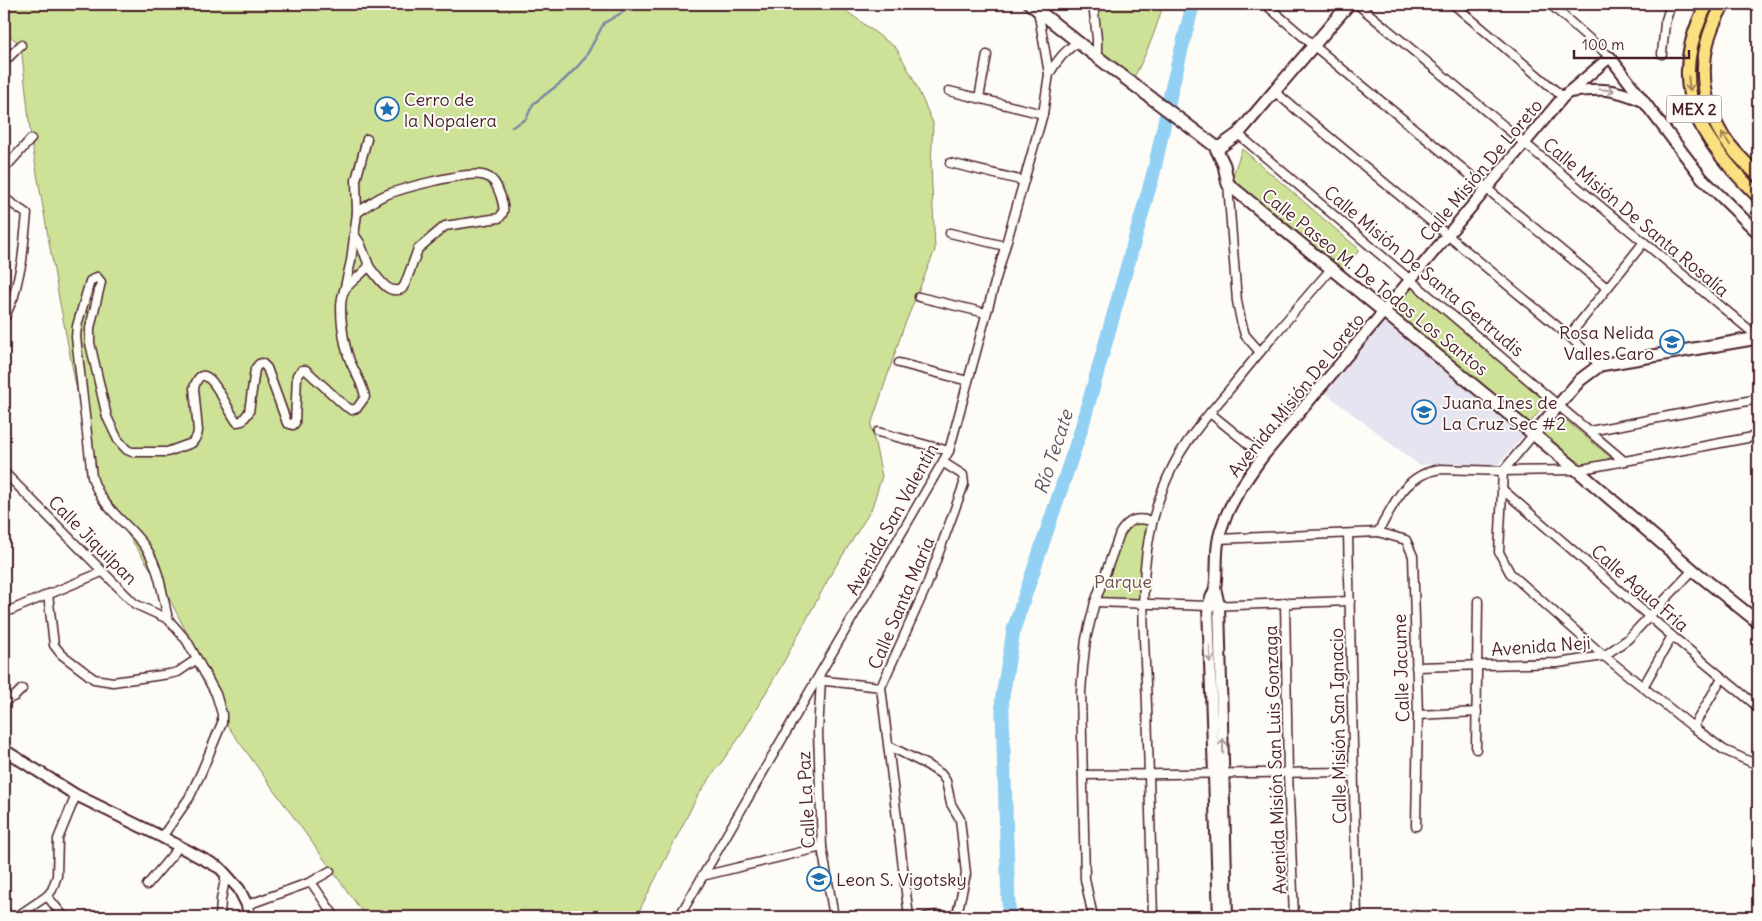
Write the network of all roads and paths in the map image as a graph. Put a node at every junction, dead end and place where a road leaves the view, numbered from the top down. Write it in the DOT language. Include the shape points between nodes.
graph roads {
  1 [pos="1093,4"];
  2 [pos="1265,4"];
  3 [pos="1349,4"];
  4 [pos="1357,4"];
  5 [pos="1453,4"];
  6 [pos="1550,4"];
  7 [pos="1671,4"];
  8 [pos="1708,4"];
  9 [pos="1724,4"];
  10 [pos="1034,7"];
  11 [pos="1078,42"];
  12 [pos="21,45"];
  13 [pos="1313,46"];
  14 [pos="1662,54"];
  15 [pos="987,55"];
  16 [pos="1097,57"];
  17 [pos="1610,57"];
  18 [pos="4,62"];
  19 [pos="1049,74"];
  20 [pos="950,91"];
  21 [pos="1275,92"];
  22 [pos="1566,94"];
  23 [pos="980,98"];
  24 [pos="1644,101"];
  25 [pos="1043,114"];
  26 [pos="1238,134"];
  27 [pos="31,139"];
  28 [pos="367,139"];
  29 [pos="1525,144"];
  30 [pos="1217,149"];
  31 [pos="950,162"];
  32 [pos="4,169"];
  33 [pos="1758,175"];
  34 [pos="1024,181"];
  35 [pos="1228,184"];
  36 [pos="1486,190"];
  37 [pos="1758,196"];
  38 [pos="4,198"];
  39 [pos="357,213"];
  40 [pos="950,233"];
  41 [pos="1758,233"];
  42 [pos="354,234"];
  43 [pos="1447,236"];
  44 [pos="1644,242"];
  45 [pos="1005,246"];
  46 [pos="370,268"];
  47 [pos="1331,268"];
  48 [pos="1409,280"];
  49 [pos="1607,288"];
  50 [pos="344,292"];
  51 [pos="919,297"];
  52 [pos="1384,312"];
  53 [pos="986,313"];
  54 [pos="4,318"];
  55 [pos="1568,336"];
  56 [pos="1758,337"];
  57 [pos="1260,352"];
  58 [pos="899,363"];
  59 [pos="1600,365"];
  60 [pos="968,381"];
  61 [pos="1758,399"];
  62 [pos="1560,405"];
  63 [pos="1210,413"];
  64 [pos="1590,431"];
  65 [pos="878,432"];
  66 [pos="1533,436"];
  67 [pos="1758,436"];
  68 [pos="949,451"];
  69 [pos="1263,456"];
  70 [pos="1624,461"];
  71 [pos="944,463"];
  72 [pos="1577,470"];
  73 [pos="4,472"];
  74 [pos="1503,472"];
  75 [pos="1503,490"];
  76 [pos="1152,521"];
  77 [pos="1378,532"];
  78 [pos="1348,534"];
  79 [pos="1218,539"];
  80 [pos="1693,570"];
  81 [pos="102,572"];
  82 [pos="1215,587"];
  83 [pos="48,594"];
  84 [pos="1478,601"];
  85 [pos="1094,602"];
  86 [pos="1286,602"];
  87 [pos="1350,602"];
  88 [pos="1144,604"];
  89 [pos="1219,605"];
  90 [pos="1208,606"];
  91 [pos="4,613"];
  92 [pos="1650,617"];
  93 [pos="168,619"];
  94 [pos="1758,622"];
  95 [pos="1672,636"];
  96 [pos="1604,656"];
  97 [pos="197,659"];
  98 [pos="1477,665"];
  99 [pos="1416,666"];
  100 [pos="1722,678"];
  101 [pos="819,680"];
  102 [pos="881,687"];
  103 [pos="1643,687"];
  104 [pos="22,689"];
  105 [pos="4,701"];
  106 [pos="1758,707"];
  107 [pos="1477,712"];
  108 [pos="1418,715"];
  109 [pos="1693,727"];
  110 [pos="889,746"];
  111 [pos="1476,749"];
  112 [pos="4,750"];
  113 [pos="1752,762"];
  114 [pos="1354,772"];
  115 [pos="1288,773"];
  116 [pos="1148,774"];
  117 [pos="1219,774"];
  118 [pos="1083,775"];
  119 [pos="76,795"];
  120 [pos="1416,826"];
  121 [pos="162,837"];
  122 [pos="179,847"];
  123 [pos="822,847"];
  124 [pos="330,871"];
  125 [pos="226,874"];
  126 [pos="702,876"];
  127 [pos="311,882"];
  128 [pos="147,885"];
  129 [pos="47,896"];
  130 [pos="248,905"];
  131 [pos="16,917"];
  132 [pos="64,917"];
  133 [pos="220,917"];
  134 [pos="249,917"];
  135 [pos="334,917"];
  136 [pos="679,917"];
  137 [pos="834,917"];
  138 [pos="909,917"];
  139 [pos="926,917"];
  140 [pos="948,917"];
  141 [pos="955,917"];
  142 [pos="1093,917"];
  143 [pos="1153,917"];
  144 [pos="1218,917"];
  145 [pos="1227,917"];
  146 [pos="1294,917"];
  147 [pos="1356,917"];
  1 -- 16 [label="street"];
  2 -- 13 [label="street"];
  3 -- 13 [label="main road"];
  4 -- 29 [label="street, Calle Misión De Santa Rosalía"];
  5 -- 22 [label="street"];
  6 -- 17 [label="street"];
  7 -- 14 [label="street" via="1665,23"];
  8 -- 37 [label="highway, MEX 2, one-way" via="1693,36 1688,65 1693,107 1702,130 1716,151"];
  33 -- 9 [label="highway, MEX 2, one-way" via="1723,136 1707,101 1706,45"];
  10 -- 11 [label="main road"];
  10 -- 19 [label="street, Avenida San Valentín"];
  11 -- 16 [label="main road"];
  11 -- 19 [label="street" via="1067,49"];
  12 -- 18 [label="street"];
  13 -- 21 [label="main road"];
  13 -- 36 [label="street"];
  15 -- 23 [label="street"];
  16 -- 30 [label="main road"];
  17 -- 22 [label="street, Calle Misión De Loreto"];
  17 -- 24 [label="street"];
  19 -- 25 [label="street, Avenida San Valentín"];
  20 -- 23 [label="street"];
  21 -- 26 [label="main road"];
  21 -- 43 [label="street"];
  22 -- 24 [label="street, one-way" via="1605,89"];
  22 -- 29 [label="street, Calle Misión De Loreto"];
  23 -- 25 [label="street"];
  24 -- 41 [label="street" via="1702,178"];
  25 -- 34 [label="street, Avenida San Valentín"];
  26 -- 30 [label="main road"];
  26 -- 48 [label="street, Calle Misión De Santa Gertrudis"];
  27 -- 32 [label="street"];
  28 -- 39 [label="street" via="356,180"];
  29 -- 36 [label="street, Calle Misión De Loreto"];
  29 -- 44 [label="street, Calle Misión De Santa Rosalía"];
  30 -- 35 [label="main road"];
  31 -- 34 [label="street"];
  34 -- 45 [label="street, Avenida San Valentín"];
  35 -- 47 [label="main road, Calle Paseo M. De Todos Los Santos"];
  35 -- 57 [label="street" via="1237,302 1245,335"];
  36 -- 43 [label="street, Calle Misión De Loreto"];
  36 -- 49 [label="street"];
  38 -- 54 [label="street" via="27,214 20,270 14,296"];
  39 -- 42 [label="street"];
  39 -- 46 [label="street" via="380,197 472,174 483,175 496,183 503,206 500,217 448,225 421,244 402,289 388,290"];
  40 -- 45 [label="street"];
  42 -- 46 [label="street"];
  42 -- 50 [label="street"];
  43 -- 48 [label="street, Calle Misión De Loreto"];
  43 -- 55 [label="street"];
  44 -- 49 [label="street"];
  44 -- 56 [label="street, Calle Misión De Santa Rosalía"];
  45 -- 53 [label="street, Avenida San Valentín"];
  46 -- 50 [label="street"];
  47 -- 52 [label="main road, Calle Paseo M. De Todos Los Santos"];
  47 -- 57 [label="street"];
  48 -- 52 [label="street, Calle Misión De Loreto"];
  48 -- 62 [label="street, Calle Misión De Santa Gertrudis"];
  49 -- 55 [label="street"];
  50 -- 93 [label="street" via="344,342 364,393 357,408 352,410 345,406 304,369 297,375 295,423 289,425 267,368 262,363 255,369 249,412 242,421 237,422 232,417 212,379 201,377 194,388 198,431 195,440 167,452 141,453 123,446 107,417 89,335 101,282 96,277 90,281 76,337 92,477 104,503 150,556"];
  51 -- 53 [label="street"];
  52 -- 66 [label="main road, Calle Paseo M. De Todos Los Santos"];
  52 -- 69 [label="street, Avenida Misión De Loreto"];
  53 -- 60 [label="street, Avenida San Valentín"];
  55 -- 59 [label="street"];
  56 -- 59 [label="main road"];
  57 -- 63 [label="street"];
  58 -- 60 [label="street"];
  59 -- 62 [label="main road" via="1580,380"];
  60 -- 68 [label="street, Avenida San Valentín"];
  61 -- 64 [label="street"];
  62 -- 64 [label="street, Calle Misión De Santa Gertrudis"];
  62 -- 66 [label="main road"];
  63 -- 69 [label="street"];
  63 -- 76 [label="street" via="1174,465"];
  64 -- 70 [label="street, Calle Misión De Santa Gertrudis"];
  65 -- 68 [label="street"];
  66 -- 72 [label="main road, Calle Paseo M. De Todos Los Santos"];
  66 -- 74 [label="street"];
  67 -- 70 [label="street"];
  68 -- 71 [label="street, Avenida San Valentín"];
  69 -- 79 [label="street, Avenida Misión De Loreto" via="1229,510"];
  70 -- 72 [label="street"];
  71 -- 101 [label="street, Avenida San Valentín"];
  71 -- 102 [label="street, Calle Santa María" via="963,474 964,484 928,585"];
  72 -- 74 [label="street"];
  72 -- 80 [label="main road, Calle Paseo M. De Todos Los Santos"];
  73 -- 81 [label="street, Calle Jiquilpan"];
  74 -- 75 [label="street"];
  74 -- 77 [label="street" via="1440,469 1424,473 1398,497"];
  75 -- 92 [label="street, Calle Agua Fría"];
  75 -- 96 [label="street" via="1500,552 1510,573"];
  76 -- 85 [label="street" via="1141,518 1126,524"];
  76 -- 88 [label="street" via="1146,555"];
  77 -- 78 [label="street"];
  77 -- 99 [label="street, Calle Jacume" via="1406,540 1413,556"];
  78 -- 79 [label="street"];
  78 -- 87 [label="street, Calle Misión San Ignacio"];
  79 -- 82 [label="street, Avenida Misión De Loreto"];
  80 -- 92 [label="street, Avenida Neji"];
  80 -- 94 [label="main road, Calle Paseo M. De Todos Los Santos"];
  81 -- 83 [label="street"];
  81 -- 93 [label="street, Calle Jiquilpan" via="135,604"];
  82 -- 89 [label="street"];
  82 -- 90 [label="street"];
  83 -- 91 [label="street"];
  83 -- 97 [label="street" via="54,645 94,679 112,682 178,672"];
  84 -- 98 [label="street"];
  85 -- 88 [label="street"];
  85 -- 118 [label="street" via="1082,666"];
  86 -- 87 [label="street"];
  86 -- 89 [label="street"];
  86 -- 115 [label="street, Avenida Misión San Luis Gonzaga"];
  87 -- 114 [label="street, Calle Misión San Ignacio"];
  88 -- 90 [label="street"];
  88 -- 116 [label="street"];
  89 -- 90 [label="street"];
  117 -- 89 [label="street, one-way"];
  90 -- 117 [label="street, one-way"];
  92 -- 95 [label="street, Calle Agua Fría"];
  92 -- 96 [label="street, Avenida Neji" via="1628,639"];
  93 -- 97 [label="street" via="187,640"];
  95 -- 100 [label="street, Calle Agua Fría"];
  95 -- 103 [label="street"];
  96 -- 98 [label="street, Avenida Neji" via="1558,663"];
  96 -- 103 [label="street"];
  97 -- 121 [label="street" via="216,694 222,723 189,798"];
  98 -- 99 [label="street, Avenida Neji"];
  98 -- 107 [label="street"];
  99 -- 108 [label="street, Calle Jacume"];
  100 -- 106 [label="street, Calle Agua Fría"];
  100 -- 109 [label="street"];
  101 -- 102 [label="street"];
  101 -- 123 [label="street, Calle La Paz"];
  101 -- 126 [label="street, Avenida San Valentín"];
  102 -- 110 [label="street, Calle Santa María"];
  103 -- 109 [label="street"];
  104 -- 105 [label="street"];
  107 -- 108 [label="street"];
  107 -- 111 [label="street"];
  108 -- 120 [label="street, Calle Jacume"];
  109 -- 113 [label="street" via="1724,750"];
  110 -- 138 [label="street, Calle Santa María"];
  110 -- 141 [label="street" via="927,765 946,781 951,804 960,819 966,874"];
  112 -- 119 [label="street"];
  114 -- 115 [label="street"];
  114 -- 147 [label="street, Calle Misión San Ignacio"];
  115 -- 117 [label="street"];
  115 -- 146 [label="street, Avenida Misión San Luis Gonzaga"];
  116 -- 117 [label="street"];
  116 -- 118 [label="street"];
  116 -- 143 [label="street"];
  117 -- 144 [label="street"];
  117 -- 145 [label="street"];
  118 -- 142 [label="street" via="1085,879"];
  119 -- 121 [label="street"];
  119 -- 129 [label="street" via="60,831 57,876"];
  121 -- 122 [label="street"];
  122 -- 125 [label="street"];
  122 -- 128 [label="street"];
  123 -- 126 [label="street"];
  123 -- 137 [label="street, Calle La Paz"];
  124 -- 127 [label="street"];
  125 -- 130 [label="street"];
  125 -- 133 [label="street"];
  126 -- 136 [label="street, Avenida San Valentín"];
  127 -- 130 [label="street"];
  127 -- 135 [label="street"];
  129 -- 131 [label="street"];
  129 -- 132 [label="street"];
  130 -- 134 [label="street"];
  139 -- 140 [label="street"];
}
